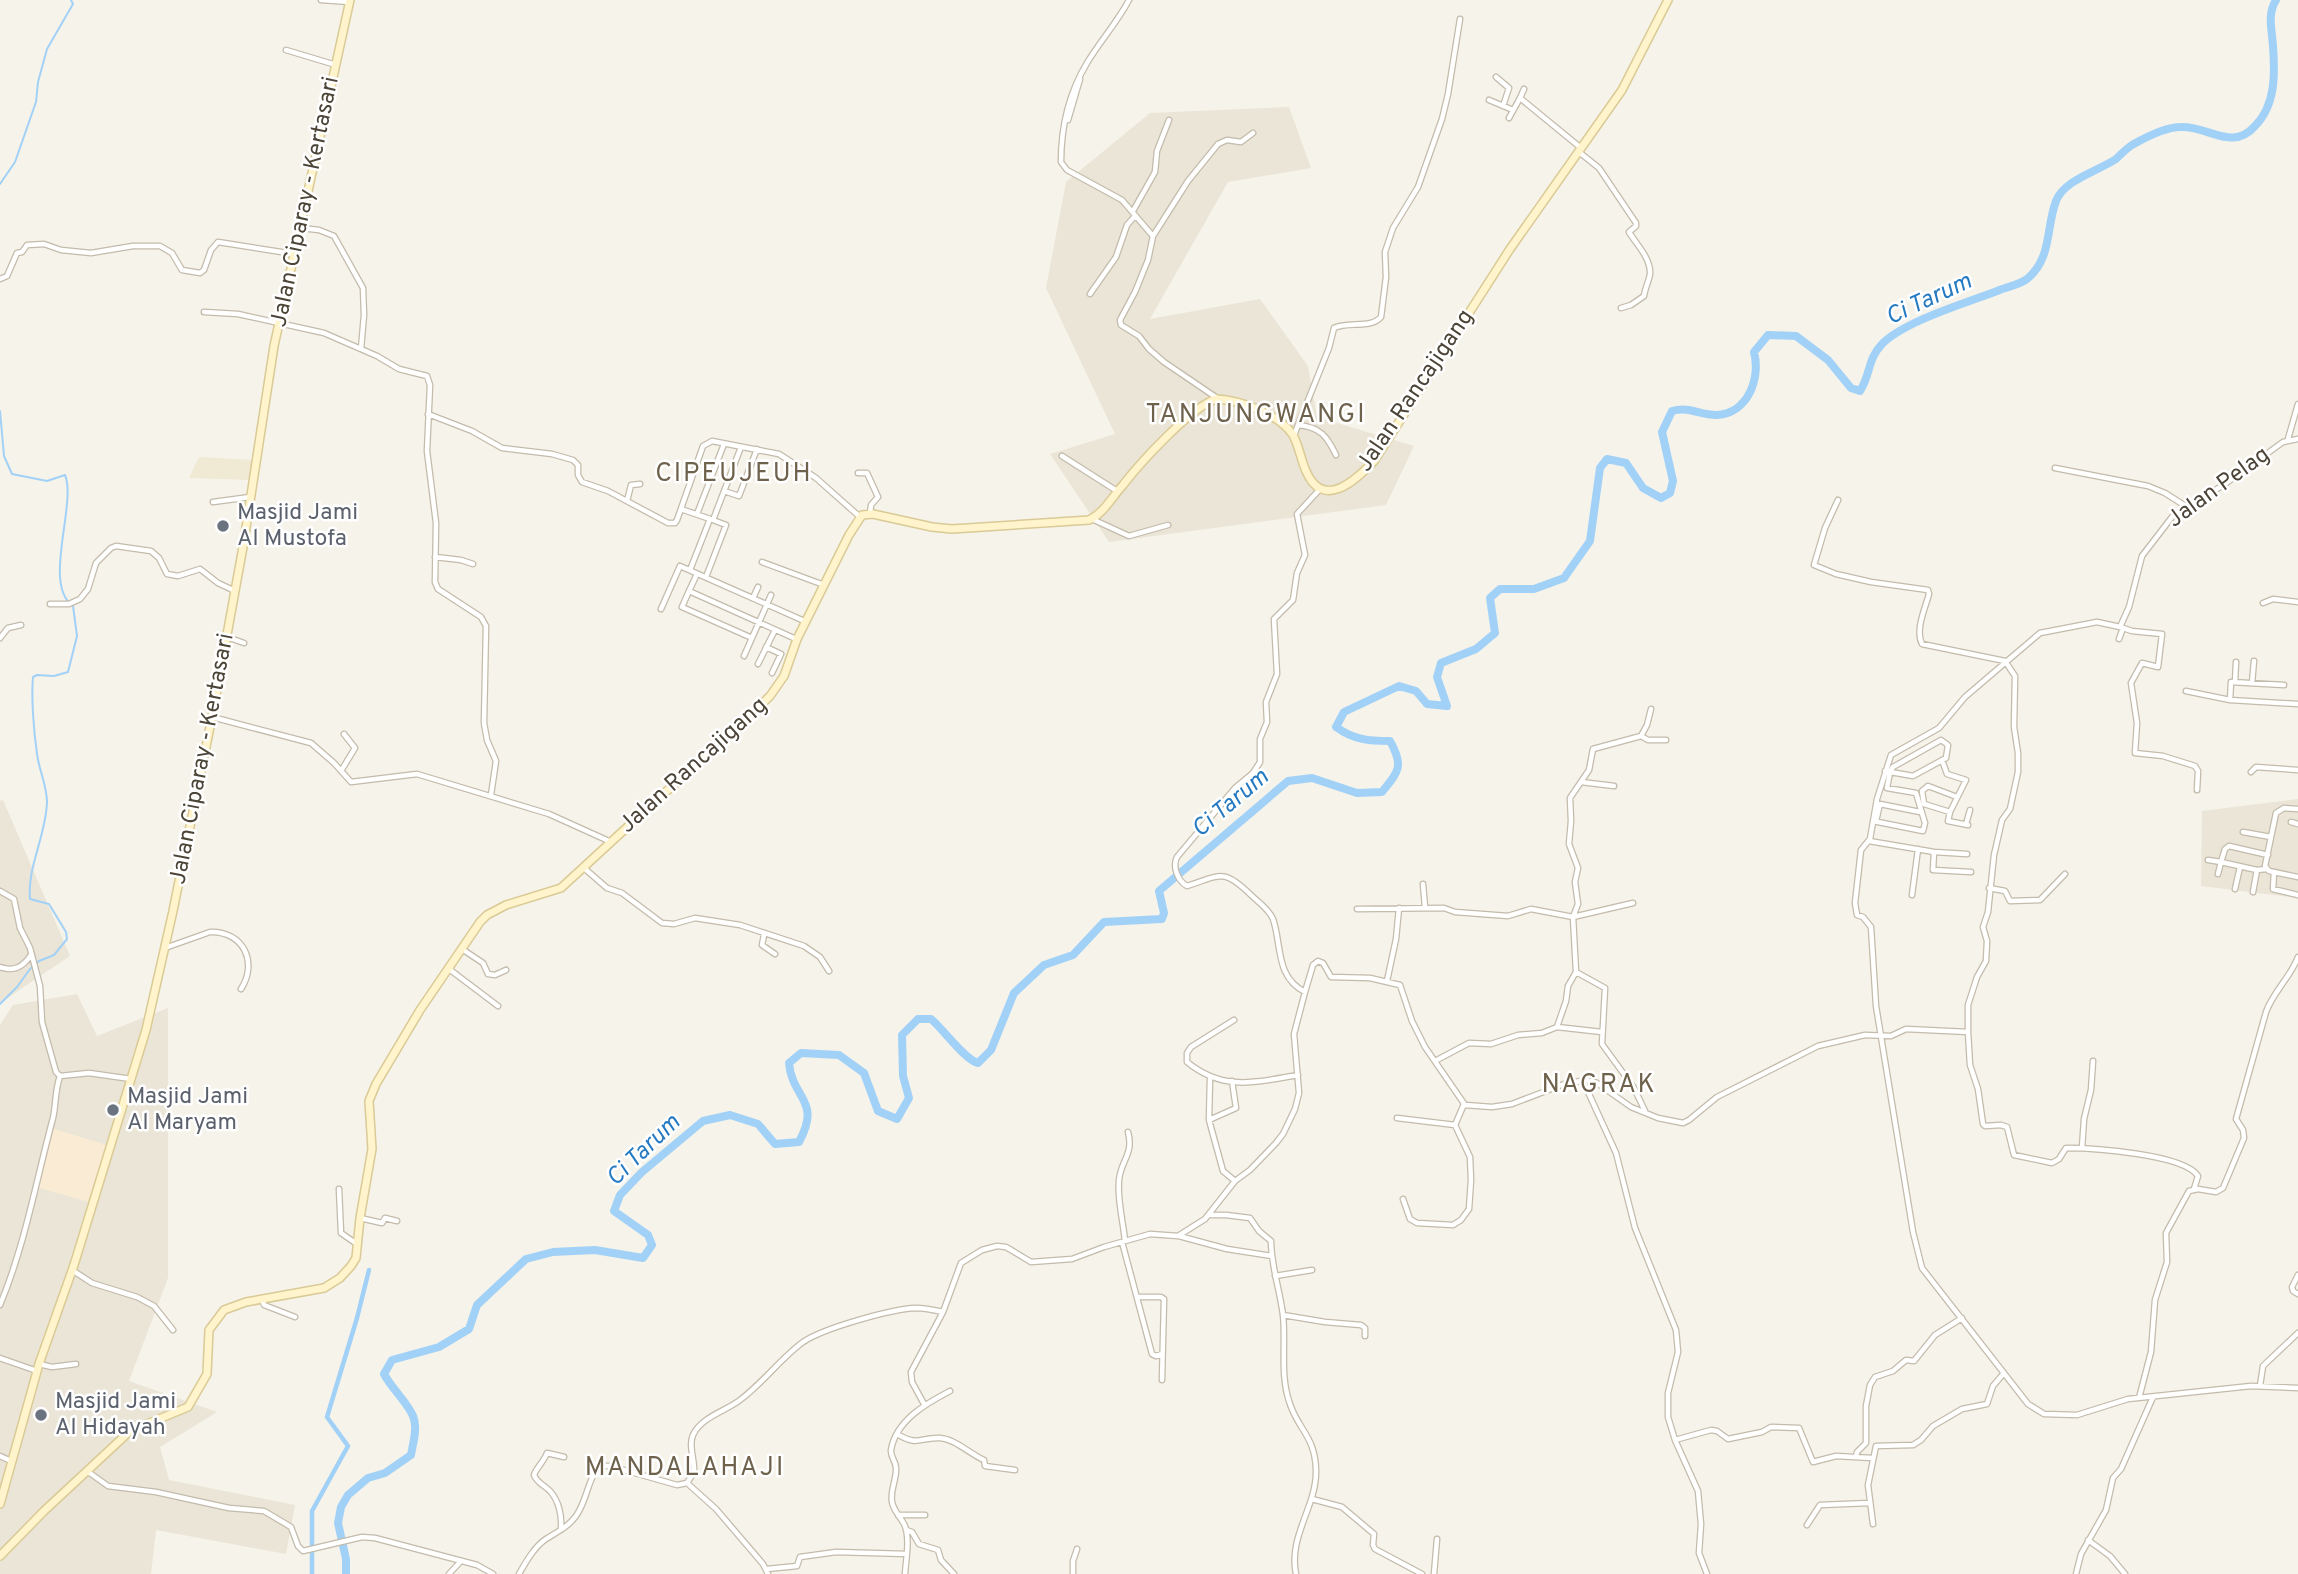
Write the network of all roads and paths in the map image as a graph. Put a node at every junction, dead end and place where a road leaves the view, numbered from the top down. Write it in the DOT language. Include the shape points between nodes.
graph roads {
  1 [pos="321,0"];
  2 [pos="1129,0"];
  3 [pos="1668,0"];
  4 [pos="350,1"];
  5 [pos="1460,19"];
  6 [pos="286,50"];
  7 [pos="337,65"];
  8 [pos="1496,78"];
  9 [pos="1524,89"];
  10 [pos="1520,98"];
  11 [pos="1489,100"];
  12 [pos="1503,106"];
  13 [pos="1513,110"];
  14 [pos="1509,118"];
  15 [pos="1169,120"];
  16 [pos="1253,133"];
  17 [pos="1580,150"];
  18 [pos="1134,214"];
  19 [pos="300,228"];
  20 [pos="1153,236"];
  21 [pos="294,254"];
  22 [pos="0,279"];
  23 [pos="1090,294"];
  24 [pos="1620,308"];
  25 [pos="204,312"];
  26 [pos="279,325"];
  27 [pos="361,349"];
  28 [pos="1219,399"];
  29 [pos="2298,404"];
  30 [pos="428,414"];
  31 [pos="1298,425"];
  32 [pos="1293,436"];
  33 [pos="2288,439"];
  34 [pos="2298,439"];
  35 [pos="724,444"];
  36 [pos="741,447"];
  37 [pos="757,449"];
  38 [pos="1336,455"];
  39 [pos="1062,456"];
  40 [pos="2055,468"];
  41 [pos="858,473"];
  42 [pos="640,484"];
  43 [pos="1321,488"];
  44 [pos="724,491"];
  45 [pos="1117,491"];
  46 [pos="251,497"];
  47 [pos="1838,500"];
  48 [pos="626,501"];
  49 [pos="213,502"];
  50 [pos="2187,507"];
  51 [pos="681,509"];
  52 [pos="697,514"];
  53 [pos="870,514"];
  54 [pos="860,517"];
  55 [pos="1092,519"];
  56 [pos="711,520"];
  57 [pos="1168,525"];
  58 [pos="435,556"];
  59 [pos="762,562"];
  60 [pos="473,564"];
  61 [pos="690,570"];
  62 [pos="697,574"];
  63 [pos="706,577"];
  64 [pos="825,585"];
  65 [pos="758,586"];
  66 [pos="235,591"];
  67 [pos="689,591"];
  68 [pos="771,595"];
  69 [pos="752,598"];
  70 [pos="2298,602"];
  71 [pos="787,603"];
  72 [pos="2263,603"];
  73 [pos="50,604"];
  74 [pos="767,605"];
  75 [pos="662,609"];
  76 [pos="783,612"];
  77 [pos="802,620"];
  78 [pos="759,622"];
  79 [pos="21,625"];
  80 [pos="2122,627"];
  81 [pos="775,629"];
  82 [pos="227,637"];
  83 [pos="0,638"];
  84 [pos="752,638"];
  85 [pos="797,639"];
  86 [pos="2119,639"];
  87 [pos="244,643"];
  88 [pos="766,647"];
  89 [pos="744,656"];
  90 [pos="2005,660"];
  91 [pos="2253,661"];
  92 [pos="2236,662"];
  93 [pos="758,664"];
  94 [pos="772,673"];
  95 [pos="2235,682"];
  96 [pos="2252,683"];
  97 [pos="2284,685"];
  98 [pos="2186,691"];
  99 [pos="2230,700"];
  100 [pos="2298,704"];
  101 [pos="1651,709"];
  102 [pos="212,717"];
  103 [pos="344,734"];
  104 [pos="1641,736"];
  105 [pos="1665,740"];
  106 [pos="1942,760"];
  107 [pos="2298,770"];
  108 [pos="341,771"];
  109 [pos="1887,771"];
  110 [pos="2251,772"];
  111 [pos="1581,782"];
  112 [pos="1614,786"];
  113 [pos="2197,790"];
  114 [pos="491,795"];
  115 [pos="1957,797"];
  116 [pos="2298,809"];
  117 [pos="1970,810"];
  118 [pos="1920,812"];
  119 [pos="1950,813"];
  120 [pos="1875,821"];
  121 [pos="2291,822"];
  122 [pos="2298,824"];
  123 [pos="2243,832"];
  124 [pos="2271,837"];
  125 [pos="1869,841"];
  126 [pos="611,842"];
  127 [pos="1918,849"];
  128 [pos="1934,852"];
  129 [pos="1967,854"];
  130 [pos="2268,855"];
  131 [pos="2208,860"];
  132 [pos="2221,862"];
  133 [pos="2240,867"];
  134 [pos="584,868"];
  135 [pos="2266,869"];
  136 [pos="2257,870"];
  137 [pos="1970,872"];
  138 [pos="2274,872"];
  139 [pos="2065,874"];
  140 [pos="2218,874"];
  141 [pos="2298,877"];
  142 [pos="1423,884"];
  143 [pos="1989,888"];
  144 [pos="2235,889"];
  145 [pos="0,891"];
  146 [pos="2253,892"];
  147 [pos="1912,895"];
  148 [pos="2298,895"];
  149 [pos="1633,903"];
  150 [pos="1425,907"];
  151 [pos="1399,908"];
  152 [pos="1357,909"];
  153 [pos="1573,917"];
  154 [pos="764,935"];
  155 [pos="165,948"];
  156 [pos="462,949"];
  157 [pos="775,954"];
  158 [pos="31,955"];
  159 [pos="2298,957"];
  160 [pos="0,967"];
  161 [pos="449,969"];
  162 [pos="506,970"];
  163 [pos="829,971"];
  164 [pos="1576,972"];
  165 [pos="1387,981"];
  166 [pos="241,989"];
  167 [pos="1305,992"];
  168 [pos="498,1006"];
  169 [pos="1234,1020"];
  170 [pos="1557,1027"];
  171 [pos="1602,1031"];
  172 [pos="1968,1032"];
  173 [pos="1881,1036"];
  174 [pos="1435,1061"];
  175 [pos="2093,1061"];
  176 [pos="1298,1075"];
  177 [pos="60,1076"];
  178 [pos="1210,1078"];
  179 [pos="131,1079"];
  180 [pos="1232,1081"];
  181 [pos="1583,1081"];
  182 [pos="1464,1104"];
  183 [pos="1645,1111"];
  184 [pos="1397,1118"];
  185 [pos="1209,1120"];
  186 [pos="1455,1125"];
  187 [pos="1128,1132"];
  188 [pos="2082,1148"];
  189 [pos="1235,1181"];
  190 [pos="340,1189"];
  191 [pos="2193,1189"];
  192 [pos="1403,1199"];
  193 [pos="1209,1216"];
  194 [pos="360,1218"];
  195 [pos="397,1221"];
  196 [pos="1178,1236"];
  197 [pos="1123,1241"];
  198 [pos="358,1245"];
  199 [pos="1272,1256"];
  200 [pos="72,1270"];
  201 [pos="1312,1270"];
  202 [pos="2298,1275"];
  203 [pos="1275,1276"];
  204 [pos="2298,1294"];
  205 [pos="1138,1297"];
  206 [pos="262,1299"];
  207 [pos="0,1305"];
  208 [pos="943,1312"];
  209 [pos="1283,1315"];
  210 [pos="295,1317"];
  211 [pos="1962,1318"];
  212 [pos="173,1330"];
  213 [pos="2298,1334"];
  214 [pos="1365,1336"];
  215 [pos="1163,1354"];
  216 [pos="0,1358"];
  217 [pos="76,1364"];
  218 [pos="38,1368"];
  219 [pos="2004,1373"];
  220 [pos="1161,1380"];
  221 [pos="2260,1386"];
  222 [pos="2298,1388"];
  223 [pos="950,1391"];
  224 [pos="2154,1396"];
  225 [pos="2139,1398"];
  226 [pos="923,1405"];
  227 [pos="897,1434"];
  228 [pos="1675,1440"];
  229 [pos="0,1456"];
  230 [pos="564,1457"];
  231 [pos="1856,1457"];
  232 [pos="1872,1458"];
  233 [pos="12,1461"];
  234 [pos="1015,1470"];
  235 [pos="88,1471"];
  236 [pos="687,1483"];
  237 [pos="1312,1499"];
  238 [pos="1869,1503"];
  239 [pos="0,1504"];
  240 [pos="897,1515"];
  241 [pos="925,1515"];
  242 [pos="1873,1524"];
  243 [pos="1808,1525"];
  244 [pos="561,1530"];
  245 [pos="906,1530"];
  246 [pos="1437,1539"];
  247 [pos="2088,1540"];
  248 [pos="1077,1549"];
  249 [pos="907,1554"];
  250 [pos="0,1556"];
  251 [pos="460,1562"];
  252 [pos="768,1572"];
  253 [pos="449,1574"];
  254 [pos="493,1574"];
  255 [pos="519,1574"];
  256 [pos="905,1574"];
  257 [pos="954,1574"];
  258 [pos="1073,1574"];
  259 [pos="1296,1574"];
  260 [pos="1422,1574"];
  261 [pos="1434,1574"];
  262 [pos="1707,1574"];
  263 [pos="2076,1574"];
  264 [pos="2125,1574"];
  1 -- 4 [label="street"];
  2 -- 18 [label="street" via="1069,100 1061,159 1063,167 1117,196"];
  3 -- 17 [label="main road, Jalan Rancajigang" via="1622,90"];
  4 -- 7 [label="main road, Jalan Ciparay - Kertasari"];
  5 -- 31 [label="street" via="1442,119 1418,187 1393,228 1385,252 1381,317 1373,323 1334,328"];
  6 -- 7 [label="street"];
  7 -- 19 [label="main road, Jalan Ciparay - Kertasari"];
  8 -- 12 [label="street" via="1509,88"];
  9 -- 10 [label="street"];
  10 -- 13 [label="street"];
  10 -- 17 [label="street"];
  11 -- 12 [label="street"];
  12 -- 13 [label="street"];
  13 -- 14 [label="street"];
  15 -- 18 [label="street" via="1157,151 1155,172"];
  16 -- 20 [label="street" via="1241,142 1218,144"];
  17 -- 24 [label="street" via="1599,168 1636,223 1629,232 1649,267 1644,295"];
  17 -- 43 [label="main road, Jalan Rancajigang" via="1374,461 1352,484"];
  18 -- 20 [label="street"];
  18 -- 23 [label="street" via="1116,257"];
  19 -- 21 [label="main road, Jalan Ciparay - Kertasari"];
  19 -- 27 [label="street" via="334,236 363,288"];
  20 -- 28 [label="street" via="1148,260 1120,324 1164,362"];
  21 -- 22 [label="street" via="218,242 200,273 182,270 172,253 160,246 91,253 39,244 17,253 7,276"];
  21 -- 26 [label="main road, Jalan Ciparay - Kertasari"];
  25 -- 26 [label="street" via="238,314"];
  26 -- 27 [label="street" via="324,333"];
  26 -- 46 [label="main road, Jalan Ciparay - Kertasari"];
  27 -- 30 [label="street" via="399,369 427,376"];
  28 -- 32 [label="main road" via="1265,412"];
  28 -- 45 [label="main road" via="1185,420"];
  29 -- 33 [label="street"];
  30 -- 48 [label="street" via="502,448 573,460 582,482"];
  30 -- 58 [label="street"];
  31 -- 32 [label="street"];
  31 -- 38 [label="street" via="1322,432"];
  32 -- 43 [label="main road" via="1310,480"];
  33 -- 34 [label="street, Jalan Pelag"];
  33 -- 50 [label="street, Jalan Pelag"];
  35 -- 36 [label="street"];
  35 -- 51 [label="street" via="712,441 703,446"];
  35 -- 52 [label="street"];
  36 -- 37 [label="street"];
  36 -- 44 [label="street"];
  37 -- 44 [label="street" via="739,496"];
  37 -- 54 [label="street" via="783,456"];
  39 -- 45 [label="street"];
  40 -- 50 [label="street" via="2148,485"];
  41 -- 53 [label="street" via="867,473 878,497"];
  42 -- 48 [label="street" via="631,485"];
  43 -- 167 [label="street" via="1297,514 1305,555 1293,600 1274,619 1277,676 1266,702 1260,762 1175,860 1175,869 1187,886 1210,877 1236,880 1270,914 1283,968 1292,983"];
  44 -- 56 [label="street"];
  45 -- 55 [label="main road"];
  46 -- 49 [label="street"];
  46 -- 66 [label="main road, Jalan Ciparay - Kertasari"];
  47 -- 90 [label="street" via="1814,565 1871,582 1928,590 1920,632 1923,644"];
  48 -- 51 [label="street" via="672,524"];
  50 -- 80 [label="street, Jalan Pelag" via="2172,517 2142,556"];
  51 -- 52 [label="street"];
  52 -- 56 [label="street"];
  53 -- 54 [label="main road"];
  53 -- 55 [label="main road" via="952,529"];
  54 -- 64 [label="main road, Jalan Rancajigang"];
  55 -- 57 [label="street" via="1129,536"];
  56 -- 61 [label="street"];
  56 -- 63 [label="street" via="726,525"];
  58 -- 60 [label="street"];
  58 -- 114 [label="street" via="438,589 486,626 484,723 496,761"];
  59 -- 64 [label="street"];
  61 -- 62 [label="street"];
  61 -- 75 [label="street" via="680,566"];
  62 -- 63 [label="street"];
  62 -- 67 [label="street"];
  63 -- 69 [label="street"];
  64 -- 85 [label="main road, Jalan Rancajigang"];
  65 -- 69 [label="street"];
  66 -- 73 [label="street" via="200,569 167,575 150,551 117,546 96,563 80,599"];
  66 -- 82 [label="main road, Jalan Ciparay - Kertasari"];
  67 -- 78 [label="street"];
  67 -- 84 [label="street" via="680,610"];
  68 -- 74 [label="street"];
  69 -- 74 [label="street"];
  70 -- 72 [label="street" via="2273,599"];
  71 -- 76 [label="street"];
  74 -- 76 [label="street"];
  74 -- 78 [label="street"];
  76 -- 77 [label="street"];
  78 -- 81 [label="street"];
  78 -- 84 [label="street"];
  79 -- 83 [label="street" via="8,628"];
  80 -- 86 [label="street, Jalan Pelag"];
  80 -- 90 [label="street" via="2097,622 2044,631"];
  80 -- 113 [label="street" via="2162,635 2158,667 2142,663 2131,683 2137,723 2135,752 2195,766"];
  81 -- 85 [label="street"];
  81 -- 88 [label="street"];
  82 -- 87 [label="street"];
  82 -- 102 [label="main road, Jalan Ciparay - Kertasari"];
  84 -- 89 [label="street"];
  85 -- 126 [label="main road, Jalan Rancajigang" via="784,676 770,696"];
  88 -- 93 [label="street"];
  88 -- 94 [label="street" via="780,654"];
  90 -- 109 [label="street" via="1939,728 1891,755"];
  90 -- 143 [label="street" via="2015,676 2018,772 2010,809 2001,823"];
  91 -- 96 [label="street"];
  92 -- 95 [label="street"];
  95 -- 96 [label="street"];
  95 -- 99 [label="street" via="2231,682"];
  96 -- 97 [label="street"];
  98 -- 99 [label="street"];
  99 -- 100 [label="street"];
  101 -- 104 [label="street"];
  102 -- 108 [label="street" via="311,743"];
  102 -- 155 [label="main road, Jalan Ciparay - Kertasari"];
  103 -- 108 [label="street" via="355,748"];
  104 -- 105 [label="street"];
  104 -- 111 [label="street" via="1594,748"];
  106 -- 109 [label="street" via="1913,776"];
  106 -- 109 [label="street" via="1948,745 1941,740"];
  106 -- 115 [label="street" via="1947,774 1966,780"];
  107 -- 110 [label="street" via="2256,767"];
  108 -- 114 [label="street" via="351,782 417,774"];
  109 -- 118 [label="street" via="1887,788 1916,793"];
  109 -- 120 [label="street"];
  111 -- 112 [label="street"];
  111 -- 153 [label="street" via="1570,798 1569,844 1577,868 1578,904"];
  114 -- 126 [label="street"];
  115 -- 119 [label="street"];
  115 -- 119 [label="street" via="1928,786 1922,791 1924,803"];
  116 -- 124 [label="street" via="2277,811"];
  117 -- 119 [label="street" via="1967,824 1948,821"];
  118 -- 120 [label="street" via="1880,804"];
  118 -- 120 [label="street" via="1923,831"];
  120 -- 125 [label="street"];
  121 -- 122 [label="street"];
  123 -- 124 [label="street"];
  124 -- 130 [label="street"];
  125 -- 127 [label="street"];
  125 -- 173 [label="street" via="1861,850 1855,903 1857,915 1871,927"];
  126 -- 134 [label="main road, Jalan Rancajigang"];
  127 -- 128 [label="street"];
  127 -- 147 [label="street"];
  128 -- 129 [label="street"];
  128 -- 137 [label="street" via="1933,870"];
  130 -- 132 [label="street" via="2227,846"];
  130 -- 135 [label="street"];
  131 -- 132 [label="street"];
  132 -- 133 [label="street"];
  132 -- 140 [label="street"];
  133 -- 136 [label="street"];
  133 -- 144 [label="street"];
  134 -- 154 [label="street" via="659,921 695,918 740,925"];
  134 -- 156 [label="main road, Jalan Rancajigang" via="561,888 486,915"];
  135 -- 136 [label="street"];
  135 -- 138 [label="street"];
  136 -- 146 [label="street"];
  138 -- 141 [label="street"];
  138 -- 148 [label="street" via="2273,889"];
  139 -- 143 [label="street" via="2040,900 2010,901 2005,891"];
  142 -- 150 [label="street"];
  143 -- 172 [label="street" via="1983,930 1986,961 1968,1005"];
  145 -- 158 [label="street" via="14,899"];
  149 -- 153 [label="street"];
  150 -- 151 [label="street"];
  150 -- 153 [label="street" via="1508,916 1531,909"];
  151 -- 152 [label="street"];
  151 -- 165 [label="street"];
  153 -- 164 [label="street"];
  154 -- 157 [label="street" via="762,946"];
  154 -- 163 [label="street" via="810,949"];
  155 -- 166 [label="street" via="211,932 227,935 242,945 248,959 249,974"];
  155 -- 179 [label="main road, Jalan Ciparay - Kertasari"];
  156 -- 161 [label="main road, Jalan Rancajigang"];
  156 -- 162 [label="street" via="483,963 488,974"];
  158 -- 160 [label="street" via="18,967"];
  158 -- 177 [label="street" via="40,986 42,1022"];
  159 -- 191 [label="street" via="2266,1012 2236,1119 2244,1138 2228,1177 2218,1192"];
  161 -- 168 [label="street"];
  161 -- 194 [label="main road, Jalan Rancajigang" via="419,1010 369,1101 372,1149"];
  164 -- 170 [label="street"];
  164 -- 171 [label="street" via="1605,988"];
  165 -- 167 [label="street" via="1335,978 1316,961"];
  165 -- 174 [label="street" via="1401,986 1414,1026"];
  167 -- 176 [label="street" via="1294,1034"];
  169 -- 178 [label="street" via="1188,1051 1186,1062"];
  170 -- 171 [label="street"];
  170 -- 174 [label="street" via="1491,1044 1468,1043"];
  171 -- 183 [label="street" via="1604,1046"];
  172 -- 173 [label="street" via="1906,1029"];
  172 -- 188 [label="street" via="1970,1065 1984,1125 2007,1127 2013,1154 2019,1158 2054,1163 2066,1148"];
  173 -- 183 [label="street" via="1818,1046 1717,1097 1686,1122 1663,1120"];
  173 -- 211 [label="street" via="1920,1264"];
  174 -- 182 [label="street"];
  175 -- 188 [label="street"];
  176 -- 180 [label="street" via="1252,1084"];
  176 -- 189 [label="street" via="1299,1098 1283,1134"];
  177 -- 179 [label="street" via="89,1073"];
  177 -- 207 [label="street" via="31,1209"];
  178 -- 180 [label="street"];
  178 -- 185 [label="street"];
  179 -- 200 [label="main road, Jalan Ciparay - Kertasari"];
  180 -- 185 [label="street" via="1236,1108"];
  181 -- 182 [label="street" via="1512,1104"];
  181 -- 183 [label="street" via="1597,1083 1631,1107"];
  181 -- 228 [label="street" via="1614,1148 1635,1228 1676,1330 1678,1352 1668,1404"];
  182 -- 186 [label="street"];
  184 -- 186 [label="street"];
  185 -- 189 [label="street" via="1223,1171"];
  186 -- 192 [label="street" via="1470,1161 1466,1215 1448,1226 1417,1223 1410,1219"];
  187 -- 197 [label="street" via="1132,1145 1120,1170 1118,1193"];
  188 -- 191 [label="street" via="2130,1152 2177,1164 2198,1174"];
  189 -- 193 [label="street"];
  190 -- 198 [label="street" via="341,1233"];
  191 -- 225 [label="street" via="2165,1233 2167,1262 2155,1300 2151,1352"];
  193 -- 196 [label="street"];
  193 -- 199 [label="street" via="1250,1218 1271,1241"];
  194 -- 195 [label="street"];
  194 -- 198 [label="main road, Jalan Rancajigang"];
  196 -- 197 [label="street" via="1153,1234"];
  196 -- 199 [label="street"];
  197 -- 205 [label="street"];
  197 -- 208 [label="street" via="1075,1259 1035,1262 1006,1247 982,1250 961,1263"];
  198 -- 206 [label="main road, Jalan Rancajigang" via="354,1262 329,1286"];
  199 -- 203 [label="street"];
  200 -- 212 [label="street" via="92,1283 154,1306"];
  200 -- 218 [label="main road, Jalan Ciparay - Kertasari"];
  201 -- 203 [label="street"];
  202 -- 204 [label="street" via="2292,1287"];
  203 -- 209 [label="street"];
  205 -- 215 [label="street" via="1152,1354"];
  205 -- 215 [label="street" via="1164,1299"];
  206 -- 210 [label="street" via="269,1308"];
  206 -- 235 [label="main road, Jalan Rancajigang" via="227,1308 212,1323 206,1374 188,1407 130,1432"];
  208 -- 226 [label="street" via="911,1372"];
  208 -- 236 [label="street" via="905,1310 854,1322 805,1341 743,1399 695,1431 691,1445 694,1472"];
  209 -- 214 [label="street" via="1361,1325"];
  209 -- 237 [label="street" via="1289,1401 1314,1451"];
  211 -- 219 [label="street"];
  211 -- 231 [label="street" via="1935,1335 1914,1360 1906,1360 1872,1381 1866,1406 1866,1444"];
  213 -- 221 [label="street" via="2263,1366"];
  215 -- 220 [label="street"];
  216 -- 218 [label="street"];
  217 -- 218 [label="street"];
  218 -- 233 [label="main road, Jalan Ciparay - Kertasari"];
  219 -- 225 [label="street" via="2034,1409 2054,1416 2077,1415"];
  219 -- 232 [label="street" via="1993,1386 1988,1404 1962,1409 1913,1445 1876,1446"];
  221 -- 222 [label="street"];
  221 -- 224 [label="street"];
  223 -- 226 [label="street"];
  224 -- 225 [label="street"];
  224 -- 247 [label="street" via="2113,1478 2106,1510"];
  226 -- 227 [label="street"];
  227 -- 234 [label="street" via="912,1441 942,1438 984,1461 985,1466"];
  227 -- 240 [label="street" via="891,1450 897,1470 892,1497"];
  228 -- 231 [label="street" via="1711,1430 1728,1440 1771,1427 1799,1429 1813,1462"];
  228 -- 262 [label="street" via="1698,1491 1699,1553"];
  229 -- 233 [label="street"];
  230 -- 244 [label="street" via="547,1453 534,1475 557,1503"];
  231 -- 232 [label="street"];
  232 -- 238 [label="street"];
  233 -- 239 [label="main road, Jalan Ciparay - Kertasari"];
  235 -- 250 [label="main road, Jalan Rancajigang"];
  235 -- 251 [label="street" via="108,1486 264,1511 291,1527 303,1551 368,1537"];
  236 -- 244 [label="street" via="677,1485 598,1466 580,1509"];
  236 -- 252 [label="street" via="716,1509"];
  237 -- 259 [label="street" via="1299,1530"];
  237 -- 260 [label="street" via="1343,1508 1374,1534 1375,1549"];
  238 -- 242 [label="street"];
  238 -- 243 [label="street" via="1820,1505"];
  240 -- 241 [label="street"];
  240 -- 245 [label="street"];
  244 -- 255 [label="street" via="542,1542"];
  245 -- 249 [label="street"];
  245 -- 257 [label="street" via="919,1544 938,1550"];
  246 -- 261 [label="street"];
  247 -- 263 [label="street"];
  247 -- 264 [label="street"];
  248 -- 258 [label="street"];
  249 -- 252 [label="street" via="836,1552 800,1557 797,1566"];
  249 -- 256 [label="street"];
  251 -- 253 [label="street"];
  251 -- 254 [label="street"];
}
